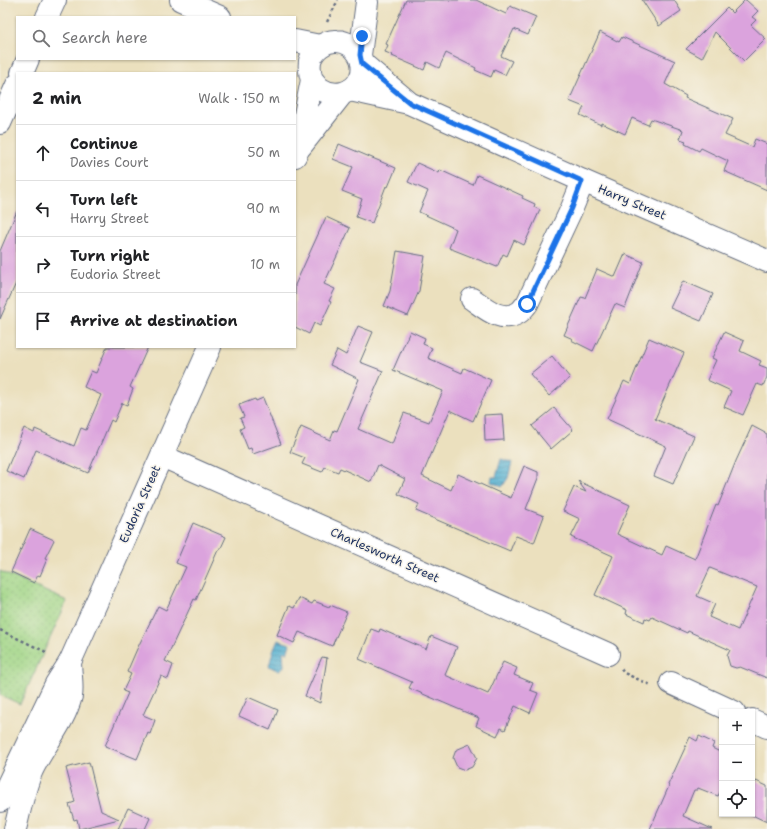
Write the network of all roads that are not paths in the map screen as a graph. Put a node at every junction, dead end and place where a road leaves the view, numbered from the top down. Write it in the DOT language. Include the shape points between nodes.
graph roads {
  1 [pos="54,0"];
  2 [pos="182,0"];
  3 [pos="368,1"];
  4 [pos="47,16"];
  5 [pos="218,16"];
  6 [pos="326,37"];
  7 [pos="296,41"];
  8 [pos="28,60"];
  9 [pos="361,60"];
  10 [pos="305,70"];
  11 [pos="22,72"];
  12 [pos="16,87"];
  13 [pos="346,92"];
  14 [pos="410,103"];
  15 [pos="0,123"];
  16 [pos="296,153"];
  17 [pos="582,181"];
  18 [pos="767,261"];
  19 [pos="472,299"];
  20 [pos="210,348"];
  21 [pos="162,456"];
  22 [pos="608,654"];
  23 [pos="70,662"];
  24 [pos="671,683"];
  25 [pos="727,709"];
  26 [pos="755,721"];
  27 [pos="767,727"];
  28 [pos="0,801"];
  29 [pos="0,822"];
  30 [pos="11,829"];
  31 [pos="15,829"];
  1 -- 4 [label="street"];
  2 -- 5 [label="street"];
  3 -- 6 [label="street"];
  3 -- 9 [label="street"];
  6 -- 7 [label="street"];
  6 -- 9 [label="street" via="350,45"];
  6 -- 10 [label="street"];
  8 -- 11 [label="street"];
  9 -- 13 [label="street" via="362,74 358,83"];
  9 -- 14 [label="street, Harry Street"];
  10 -- 13 [label="street" via="320,88 330,93"];
  10 -- 16 [label="street"];
  12 -- 15 [label="street"];
  13 -- 14 [label="street, Harry Street"];
  13 -- 16 [label="street"];
  14 -- 17 [label="street, Harry Street"];
  17 -- 18 [label="street, Harry Street"];
  17 -- 19 [label="street" via="527,304 518,313 508,316 494,315"];
  20 -- 21 [label="street, Eudoria Street"];
  21 -- 22 [label="street, Charlesworth Street"];
  21 -- 23 [label="street, Eudoria Street"];
  23 -- 28 [label="street, Eudoria Street" via="56,684"];
  23 -- 31 [label="street, Eudoria Street" via="71,695 60,722 32,771"];
  24 -- 25 [label="street"];
  26 -- 27 [label="street"];
  29 -- 30 [label="street"];
}
